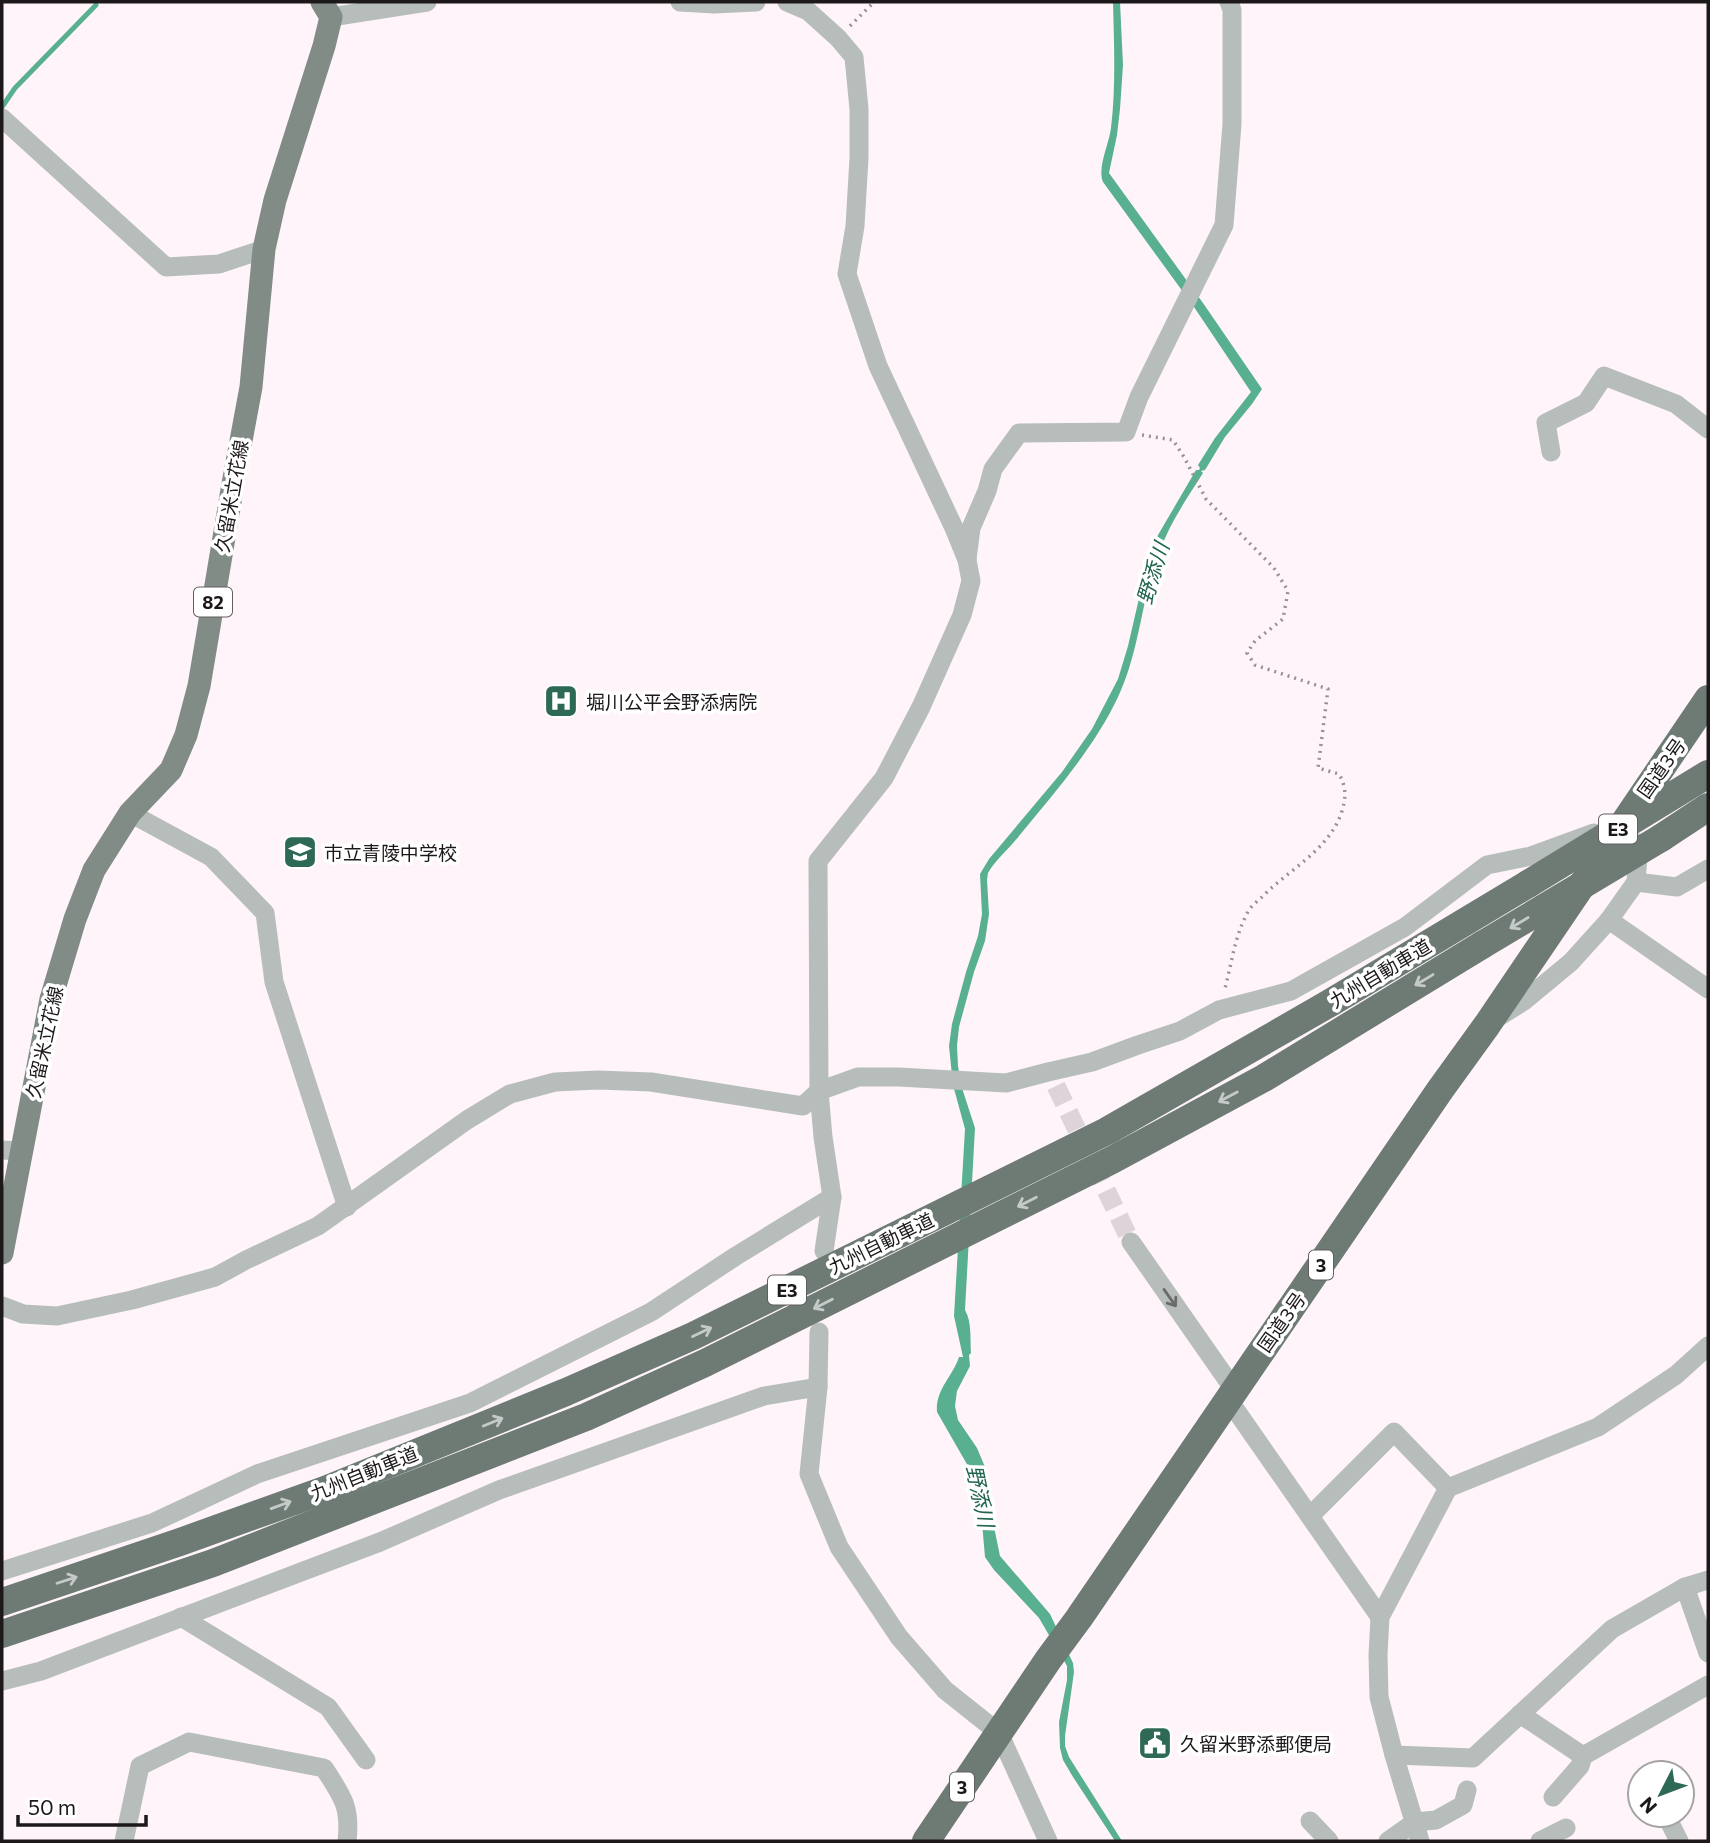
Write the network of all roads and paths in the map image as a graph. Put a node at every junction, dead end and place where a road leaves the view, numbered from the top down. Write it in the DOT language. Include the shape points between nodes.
graph roads {
  1 [pos="427,2"];
  2 [pos="680,2"];
  3 [pos="755,2"];
  4 [pos="786,2"];
  5 [pos="871,2"];
  6 [pos="1229,2"];
  7 [pos="326,9"];
  8 [pos="838,38"];
  9 [pos="2,118"];
  10 [pos="264,249"];
  11 [pos="1708,429"];
  12 [pos="1126,432"];
  13 [pos="1551,452"];
  14 [pos="967,561"];
  15 [pos="1708,699"];
  16 [pos="1708,774"];
  17 [pos="1634,807"];
  18 [pos="1708,807"];
  19 [pos="130,813"];
  20 [pos="1708,869"];
  21 [pos="1636,882"];
  22 [pos="1609,920"];
  23 [pos="1708,989"];
  24 [pos="1219,1010"];
  25 [pos="1487,1025"];
  26 [pos="819,1091"];
  27 [pos="12,1151"];
  28 [pos="832,1196"];
  29 [pos="347,1207"];
  30 [pos="1131,1242"];
  31 [pos="824,1251"];
  32 [pos="2,1253"];
  33 [pos="2,1306"];
  34 [pos="819,1332"];
  35 [pos="1708,1346"];
  36 [pos="818,1387"];
  37 [pos="1231,1395"];
  38 [pos="1448,1489"];
  39 [pos="1310,1516"];
  40 [pos="2,1571"];
  41 [pos="1708,1580"];
  42 [pos="1685,1587"];
  43 [pos="2,1602"];
  44 [pos="181,1617"];
  45 [pos="1380,1617"];
  46 [pos="2,1634"];
  47 [pos="1708,1653"];
  48 [pos="2,1681"];
  49 [pos="1708,1685"];
  50 [pos="1520,1714"];
  51 [pos="999,1733"];
  52 [pos="1394,1755"];
  53 [pos="1583,1756"];
  54 [pos="366,1760"];
  55 [pos="1467,1790"];
  56 [pos="1553,1797"];
  57 [pos="1310,1821"];
  58 [pos="1566,1828"];
  59 [pos="1418,1832"];
  60 [pos="124,1841"];
  61 [pos="346,1841"];
  62 [pos="926,1841"];
  63 [pos="1048,1841"];
  64 [pos="1329,1841"];
  65 [pos="1388,1841"];
  66 [pos="1540,1841"];
  1 -- 7 [label="street"];
  2 -- 3 [label="street"];
  4 -- 8 [label="street" via="807,11"];
  5 -- 8 [label="path"];
  6 -- 12 [label="street" via="1232,124 1224,225"];
  7 -- 10 [label="main road, 久留米立花線 / 82" via="324,46"];
  8 -- 14 [label="street" via="854,57 859,109 855,226 847,274 878,366"];
  9 -- 10 [label="street" via="166,267 219,264"];
  10 -- 19 [label="main road, 久留米立花線 / 82" via="251,387 199,686 171,770"];
  11 -- 13 [label="street" via="1676,404 1604,376 1586,403 1546,423"];
  12 -- 14 [label="street" via="1019,433 993,469 971,528"];
  12 -- 24 [label="path" via="1173,440 1206,499 1275,568 1287,591 1283,619 1247,653 1255,665 1328,688 1318,768 1339,774 1345,785 1346,800 1328,838 1250,908 1235,940"];
  14 -- 26 [label="street" via="971,581 962,615 921,707 884,778 818,861"];
  15 -- 17 [label="highway, 国道3号 / 3"];
  43 -- 16 [label="highway, 九州自動車道 / E3, one-way, bridge" via="325,1490 693,1336 1107,1131 1330,1003"];
  17 -- 21 [label="street"];
  17 -- 24 [label="street" via="1586,836 1531,856 1487,864 1405,928 1291,991"];
  17 -- 25 [label="highway, 国道3号 / 3"];
  18 -- 46 [label="highway, 九州自動車道 / E3, one-way, bridge" via="1264,1078 1112,1160 705,1363 586,1417 213,1563"];
  19 -- 27 [label="main road, 久留米立花線 / 82" via="94,870 75,919"];
  19 -- 29 [label="street" via="211,857 265,913 274,982"];
  20 -- 21 [label="street" via="1677,887"];
  21 -- 22 [label="street"];
  22 -- 23 [label="street"];
  22 -- 25 [label="street" via="1571,962"];
  24 -- 26 [label="street" via="1180,1031 1052,1079 1006,1083 859,1077"];
  25 -- 37 [label="highway, 国道3号 / 3"];
  26 -- 28 [label="street"];
  26 -- 29 [label="street" via="803,1106 651,1082 555,1082 510,1094"];
  27 -- 32 [label="main road, 久留米立花線 / 82"];
  28 -- 31 [label="street"];
  28 -- 40 [label="street" via="651,1312 470,1402 257,1474 152,1523"];
  29 -- 33 [label="street" via="215,1276 132,1300 57,1316 23,1314"];
  30 -- 37 [label="street, one-way"];
  34 -- 36 [label="street"];
  35 -- 38 [label="street" via="1676,1375 1598,1427"];
  36 -- 44 [label="street" via="764,1396 499,1490 380,1542"];
  36 -- 51 [label="street" via="809,1474 839,1547 899,1637 945,1690"];
  37 -- 39 [label="street"];
  37 -- 51 [label="highway, 国道3号 / 3"];
  38 -- 39 [label="street" via="1394,1432"];
  38 -- 45 [label="street"];
  39 -- 45 [label="street"];
  41 -- 42 [label="street"];
  42 -- 47 [label="street"];
  42 -- 50 [label="street" via="1612,1629"];
  44 -- 48 [label="street" via="41,1671"];
  44 -- 54 [label="street" via="328,1707"];
  45 -- 52 [label="street" via="1379,1697"];
  49 -- 53 [label="street"];
  50 -- 52 [label="street" via="1473,1758"];
  50 -- 53 [label="street"];
  51 -- 62 [label="highway, 国道3号 / 3"];
  51 -- 63 [label="street"];
  52 -- 59 [label="street"];
  53 -- 56 [label="street"];
  55 -- 59 [label="street" via="1463,1805"];
  57 -- 64 [label="street"];
  58 -- 66 [label="street"];
  59 -- 65 [label="street"];
  60 -- 61 [label="street" via="141,1766 189,1742 324,1768 345,1800"];
}
